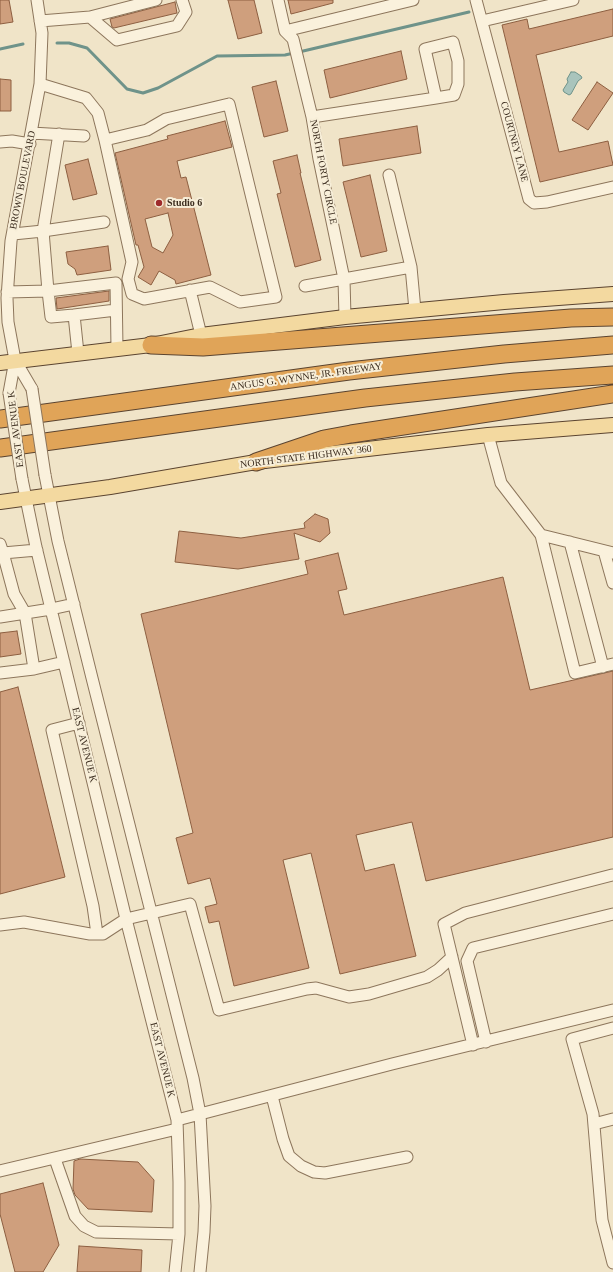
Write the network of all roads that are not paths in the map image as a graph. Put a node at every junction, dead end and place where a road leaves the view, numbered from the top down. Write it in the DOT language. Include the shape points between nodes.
graph roads {
  1 [pos="37,0"];
  2 [pos="156,0"];
  3 [pos="182,0"];
  4 [pos="278,0"];
  5 [pos="413,0"];
  6 [pos="476,0"];
  7 [pos="573,0"];
  8 [pos="90,17"];
  9 [pos="40,21"];
  10 [pos="482,21"];
  11 [pos="289,35"];
  12 [pos="40,84"];
  13 [pos="436,98"];
  14 [pos="312,117"];
  15 [pos="59,134"];
  16 [pos="84,136"];
  17 [pos="31,138"];
  18 [pos="105,140"];
  19 [pos="0,142"];
  20 [pos="390,175"];
  21 [pos="613,187"];
  22 [pos="104,222"];
  23 [pos="43,231"];
  24 [pos="13,234"];
  25 [pos="5,255"];
  26 [pos="411,267"];
  27 [pos="344,279"];
  28 [pos="305,286"];
  29 [pos="190,290"];
  30 [pos="48,291"];
  31 [pos="7,292"];
  32 [pos="613,294"];
  33 [pos="116,310"];
  34 [pos="415,310"];
  35 [pos="74,315"];
  36 [pos="346,317"];
  37 [pos="613,317"];
  38 [pos="201,335"];
  39 [pos="151,345"];
  40 [pos="613,345"];
  41 [pos="117,348"];
  42 [pos="78,353"];
  43 [pos="15,360"];
  44 [pos="0,362"];
  45 [pos="613,375"];
  46 [pos="613,394"];
  47 [pos="0,419"];
  48 [pos="613,425"];
  49 [pos="488,435"];
  50 [pos="0,448"];
  51 [pos="256,462"];
  52 [pos="49,496"];
  53 [pos="26,499"];
  54 [pos="0,502"];
  55 [pos="541,535"];
  56 [pos="570,542"];
  57 [pos="1,548"];
  58 [pos="37,550"];
  59 [pos="609,552"];
  60 [pos="613,583"];
  61 [pos="74,604"];
  62 [pos="51,609"];
  63 [pos="25,613"];
  64 [pos="0,616"];
  65 [pos="64,662"];
  66 [pos="608,666"];
  67 [pos="34,669"];
  68 [pos="0,673"];
  69 [pos="79,723"];
  70 [pos="612,875"];
  71 [pos="151,912"];
  72 [pos="613,914"];
  73 [pos="126,919"];
  74 [pos="0,925"];
  75 [pos="96,934"];
  76 [pos="452,957"];
  77 [pos="613,1010"];
  78 [pos="613,1028"];
  79 [pos="486,1042"];
  80 [pos="473,1045"];
  81 [pos="272,1096"];
  82 [pos="200,1114"];
  83 [pos="613,1119"];
  84 [pos="177,1124"];
  85 [pos="594,1124"];
  86 [pos="407,1157"];
  87 [pos="55,1159"];
  88 [pos="0,1172"];
  89 [pos="179,1234"];
  90 [pos="613,1263"];
  91 [pos="175,1272"];
  92 [pos="200,1272"];
  1 -- 9 [label="street, BROWN BOULEVARD"];
  2 -- 8 [label="street"];
  3 -- 8 [label="street" via="186,12 177,26 117,40"];
  4 -- 11 [label="street, NORTH FORTY CIRCLE"];
  5 -- 11 [label="street"];
  6 -- 10 [label="street, COURTNEY LANE"];
  7 -- 10 [label="street"];
  8 -- 9 [label="street"];
  9 -- 12 [label="street, BROWN BOULEVARD"];
  10 -- 21 [label="street, COURTNEY LANE" via="529,199 534,204"];
  11 -- 14 [label="street, NORTH FORTY CIRCLE"];
  12 -- 17 [label="street, BROWN BOULEVARD"];
  12 -- 18 [label="street" via="86,98 98,113"];
  13 -- 13 [label="street" via="454,95 458,84 458,61 453,42 425,48"];
  13 -- 14 [label="street"];
  14 -- 27 [label="street, NORTH FORTY CIRCLE"];
  15 -- 16 [label="street"];
  15 -- 17 [label="street"];
  15 -- 23 [label="street"];
  17 -- 19 [label="street"];
  17 -- 24 [label="street, BROWN BOULEVARD"];
  18 -- 29 [label="street" via="132,262 128,280 132,294 144,299"];
  18 -- 29 [label="street" via="147,130 166,119 229,104 276,297 240,302 210,287"];
  20 -- 26 [label="street"];
  22 -- 23 [label="street"];
  23 -- 24 [label="street"];
  23 -- 30 [label="street"];
  24 -- 25 [label="street, BROWN BOULEVARD"];
  25 -- 31 [label="street, BROWN BOULEVARD"];
  26 -- 27 [label="street"];
  26 -- 34 [label="street"];
  27 -- 28 [label="street"];
  27 -- 36 [label="street, NORTH FORTY CIRCLE"];
  29 -- 38 [label="street"];
  30 -- 31 [label="street"];
  30 -- 33 [label="street" via="116,284"];
  30 -- 35 [label="street" via="51,317"];
  31 -- 43 [label="street, BROWN BOULEVARD" via="8,322"];
  32 -- 34 [label="main road"];
  33 -- 35 [label="street"];
  33 -- 41 [label="street"];
  34 -- 36 [label="main road"];
  35 -- 42 [label="street"];
  36 -- 38 [label="main road"];
  37 -- 39 [label="highway" via="571,318 203,347"];
  38 -- 39 [label="main road"];
  39 -- 41 [label="main road"];
  40 -- 47 [label="highway, ANGUS G. WYNNE, JR. FREEWAY" via="349,371"];
  41 -- 42 [label="main road"];
  42 -- 43 [label="main road"];
  43 -- 44 [label="main road"];
  43 -- 52 [label="street, EAST AVENUE K, bridge" via="32,389"];
  43 -- 53 [label="street, EAST AVENUE K, bridge" via="9,393"];
  45 -- 50 [label="highway" via="515,382 365,398"];
  46 -- 51 [label="highway" via="350,434 324,439"];
  48 -- 49 [label="main road, NORTH STATE HIGHWAY 360"];
  49 -- 51 [label="main road, NORTH STATE HIGHWAY 360"];
  49 -- 55 [label="street" via="501,483"];
  51 -- 52 [label="main road, NORTH STATE HIGHWAY 360"];
  52 -- 53 [label="main road, NORTH STATE HIGHWAY 360"];
  52 -- 61 [label="street, EAST AVENUE K"];
  53 -- 54 [label="main road, NORTH STATE HIGHWAY 360"];
  53 -- 58 [label="street, EAST AVENUE K"];
  55 -- 56 [label="street"];
  55 -- 66 [label="street" via="575,673"];
  56 -- 59 [label="street"];
  56 -- 66 [label="street"];
  57 -- 58 [label="street"];
  57 -- 63 [label="street" via="14,594"];
  58 -- 62 [label="street, EAST AVENUE K"];
  59 -- 60 [label="street"];
  61 -- 62 [label="street"];
  61 -- 71 [label="street, EAST AVENUE K"];
  62 -- 63 [label="street"];
  62 -- 65 [label="street, EAST AVENUE K"];
  63 -- 64 [label="street"];
  63 -- 67 [label="street"];
  65 -- 67 [label="street"];
  65 -- 69 [label="street, EAST AVENUE K"];
  67 -- 68 [label="street"];
  69 -- 73 [label="street, EAST AVENUE K"];
  69 -- 75 [label="street" via="52,730 93,906"];
  70 -- 76 [label="street" via="465,913 444,924"];
  71 -- 73 [label="street"];
  71 -- 76 [label="street" via="190,904 219,1010 316,988 349,997 369,994 427,977"];
  71 -- 82 [label="street, EAST AVENUE K"];
  72 -- 79 [label="street" via="474,948 467,961"];
  73 -- 75 [label="street" via="103,934"];
  73 -- 84 [label="street, EAST AVENUE K"];
  74 -- 75 [label="street" via="24,922"];
  76 -- 80 [label="street"];
  77 -- 79 [label="street"];
  78 -- 85 [label="street" via="572,1039"];
  79 -- 80 [label="street"];
  80 -- 81 [label="street"];
  81 -- 82 [label="street"];
  81 -- 86 [label="street" via="290,1156 314,1172 325,1173"];
  82 -- 84 [label="street"];
  82 -- 92 [label="street, EAST AVENUE K" via="205,1206"];
  83 -- 85 [label="street"];
  84 -- 87 [label="street"];
  84 -- 89 [label="street, EAST AVENUE K"];
  85 -- 90 [label="street" via="602,1220"];
  87 -- 88 [label="street"];
  87 -- 89 [label="street" via="75,1216 84,1226 96,1232"];
  89 -- 91 [label="street, EAST AVENUE K"];
}
